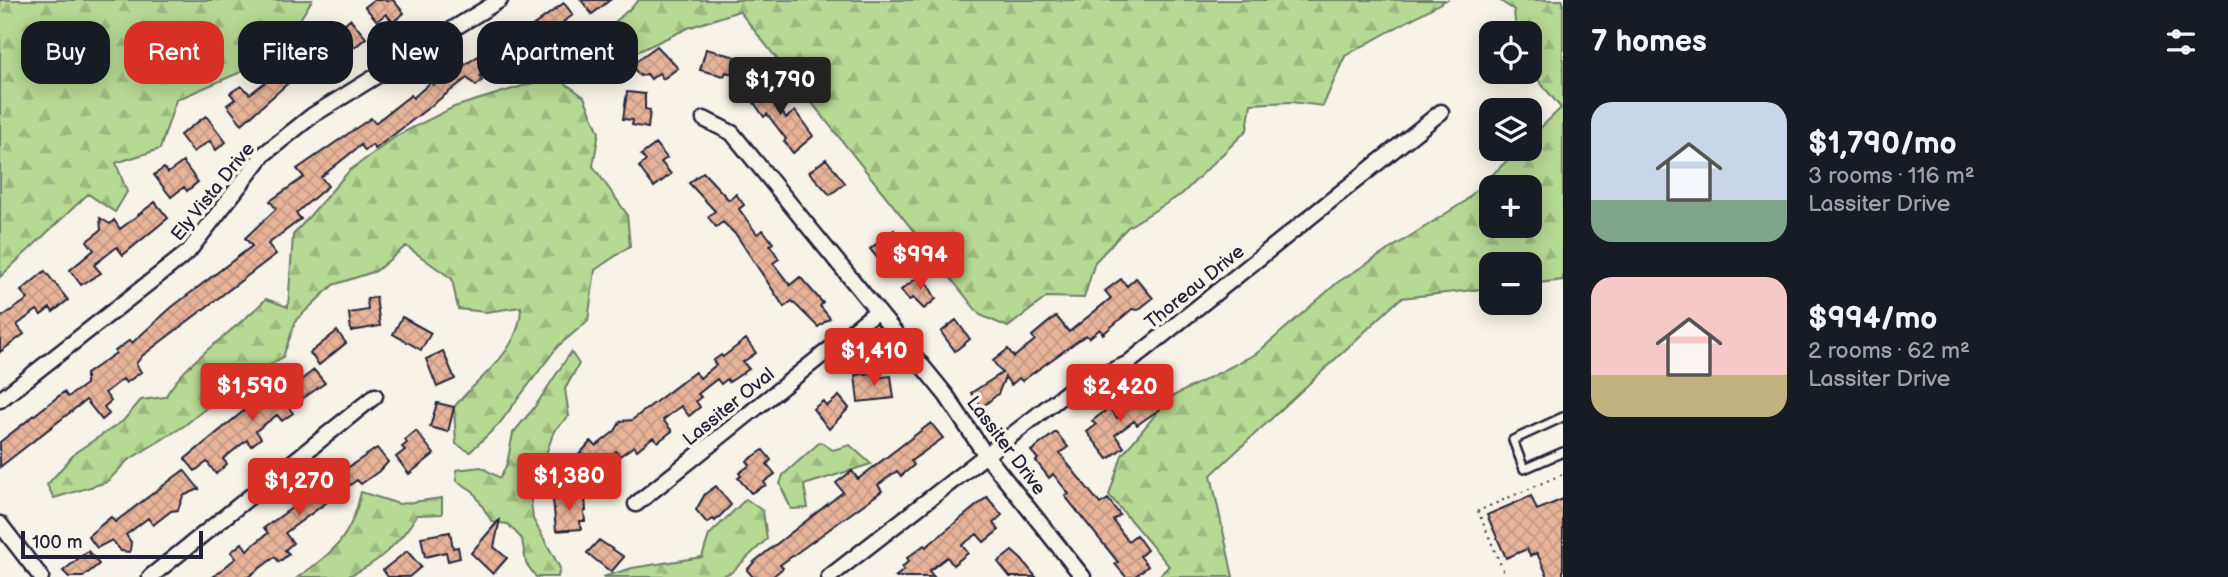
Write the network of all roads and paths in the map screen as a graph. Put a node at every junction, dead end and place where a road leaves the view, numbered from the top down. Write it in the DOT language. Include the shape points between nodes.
graph roads {
  1 [pos="500,0"];
  2 [pos="1441,112"];
  3 [pos="704,119"];
  4 [pos="876,312"];
  5 [pos="376,396"];
  6 [pos="0,400"];
  7 [pos="1563,417"];
  8 [pos="1563,452"];
  9 [pos="985,454"];
  10 [pos="1563,474"];
  11 [pos="636,504"];
  12 [pos="0,524"];
  13 [pos="41,577"];
  14 [pos="150,577"];
  15 [pos="829,577"];
  16 [pos="1083,577"];
  17 [pos="1506,577"];
  1 -- 6 [label="street, Ely Vista Drive" via="313,116 264,154 188,252"];
  2 -- 9 [label="street, Thoreau Drive" via="1127,364 1071,389"];
  3 -- 4 [label="street, Lassiter Drive" via="732,133"];
  4 -- 9 [label="street, Lassiter Drive" via="946,395"];
  4 -- 11 [label="street, Lassiter Oval"];
  5 -- 14 [label="street"];
  7 -- 8 [label="lane" via="1513,440 1524,469"];
  9 -- 15 [label="street, Thoreau Drive"];
  9 -- 16 [label="street, Lassiter Drive"];
  10 -- 17 [label="path" via="1478,511"];
  12 -- 13 [label="street"];
}
